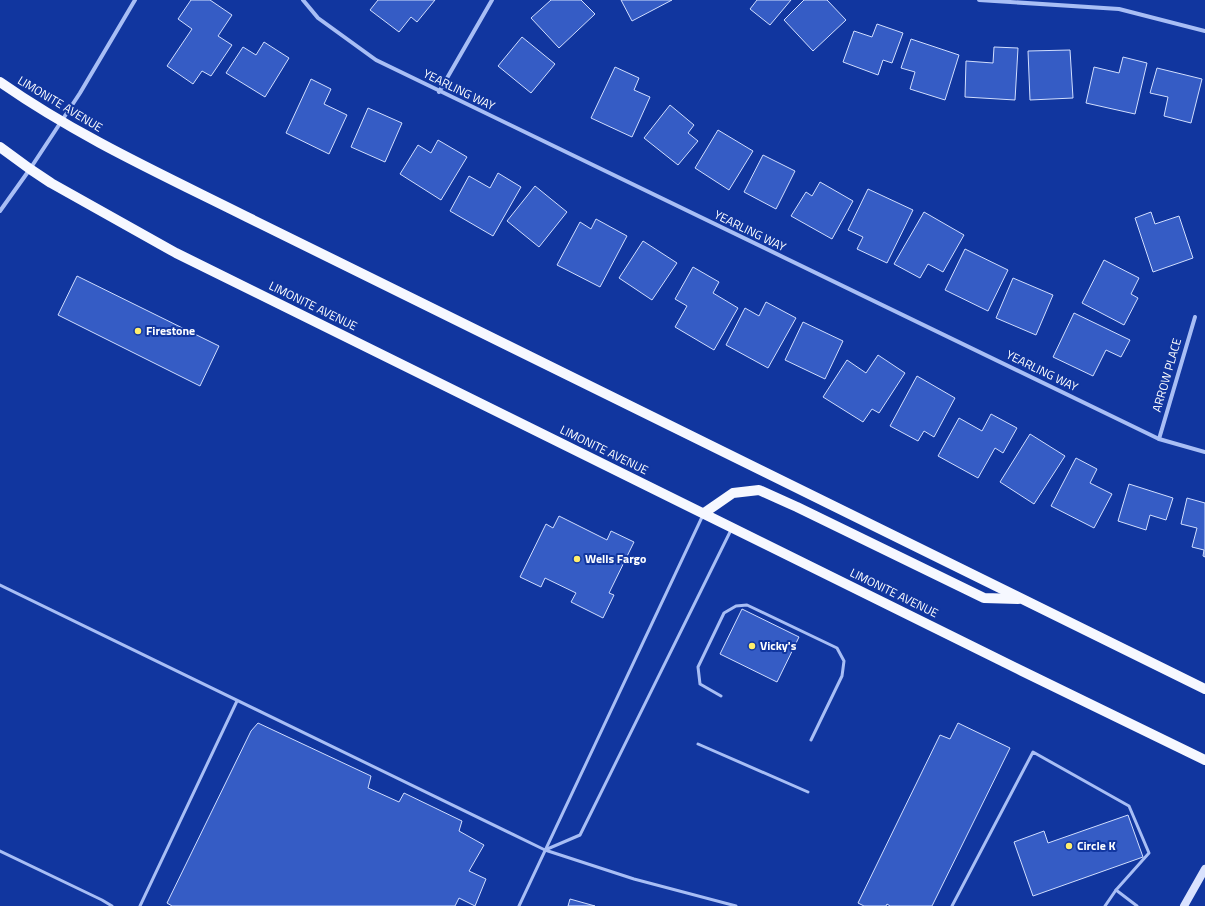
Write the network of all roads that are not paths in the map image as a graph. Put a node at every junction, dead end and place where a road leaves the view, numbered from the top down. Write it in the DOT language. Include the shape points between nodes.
graph roads {
  1 [pos="135,0"];
  2 [pos="303,0"];
  3 [pos="492,0"];
  4 [pos="979,0"];
  5 [pos="1205,32"];
  6 [pos="0,82"];
  7 [pos="439,92"];
  8 [pos="61,122"];
  9 [pos="0,147"];
  10 [pos="30,169"];
  11 [pos="0,211"];
  12 [pos="1195,317"];
  13 [pos="1159,439"];
  14 [pos="1205,452"];
  15 [pos="704,513"];
  16 [pos="733,528"];
  17 [pos="0,585"];
  18 [pos="1022,599"];
  19 [pos="1205,689"];
  20 [pos="721,696"];
  21 [pos="237,701"];
  22 [pos="811,740"];
  23 [pos="698,744"];
  24 [pos="1205,760"];
  25 [pos="808,792"];
  26 [pos="545,850"];
  27 [pos="0,851"];
  28 [pos="1205,869"];
  29 [pos="1116,890"];
  30 [pos="112,906"];
  31 [pos="140,906"];
  32 [pos="519,906"];
  33 [pos="736,906"];
  34 [pos="952,906"];
  35 [pos="1105,906"];
  36 [pos="1137,906"];
  37 [pos="1184,906"];
  1 -- 8 [label="street"];
  2 -- 7 [label="street, YEARLING WAY" via="318,18 376,60"];
  3 -- 7 [label="street"];
  4 -- 5 [label="street" via="1119,9"];
  6 -- 8 [label="main road, LIMONITE AVENUE"];
  7 -- 13 [label="street, YEARLING WAY"];
  8 -- 10 [label="street"];
  8 -- 18 [label="main road, LIMONITE AVENUE" via="254,221"];
  9 -- 10 [label="main road, LIMONITE AVENUE"];
  10 -- 11 [label="street"];
  10 -- 15 [label="main road, LIMONITE AVENUE" via="176,253"];
  12 -- 13 [label="street, ARROW PLACE"];
  13 -- 14 [label="street, YEARLING WAY"];
  15 -- 16 [label="main road, LIMONITE AVENUE"];
  15 -- 18 [label="main road" via="733,494 758,490 984,598"];
  15 -- 26 [label="lane"];
  16 -- 24 [label="main road, LIMONITE AVENUE"];
  16 -- 26 [label="lane" via="580,835"];
  17 -- 21 [label="lane"];
  18 -- 19 [label="main road, LIMONITE AVENUE"];
  20 -- 22 [label="lane" via="700,684 698,667 724,613 736,606 747,605 837,648 844,661 842,676"];
  21 -- 26 [label="lane"];
  21 -- 31 [label="lane"];
  23 -- 25 [label="lane"];
  26 -- 32 [label="lane"];
  26 -- 33 [label="lane"];
  27 -- 30 [label="lane"];
  28 -- 37 [label="main road"];
  29 -- 34 [label="lane" via="1149,853 1129,806 1033,752"];
  29 -- 35 [label="lane"];
  29 -- 36 [label="lane"];
}
